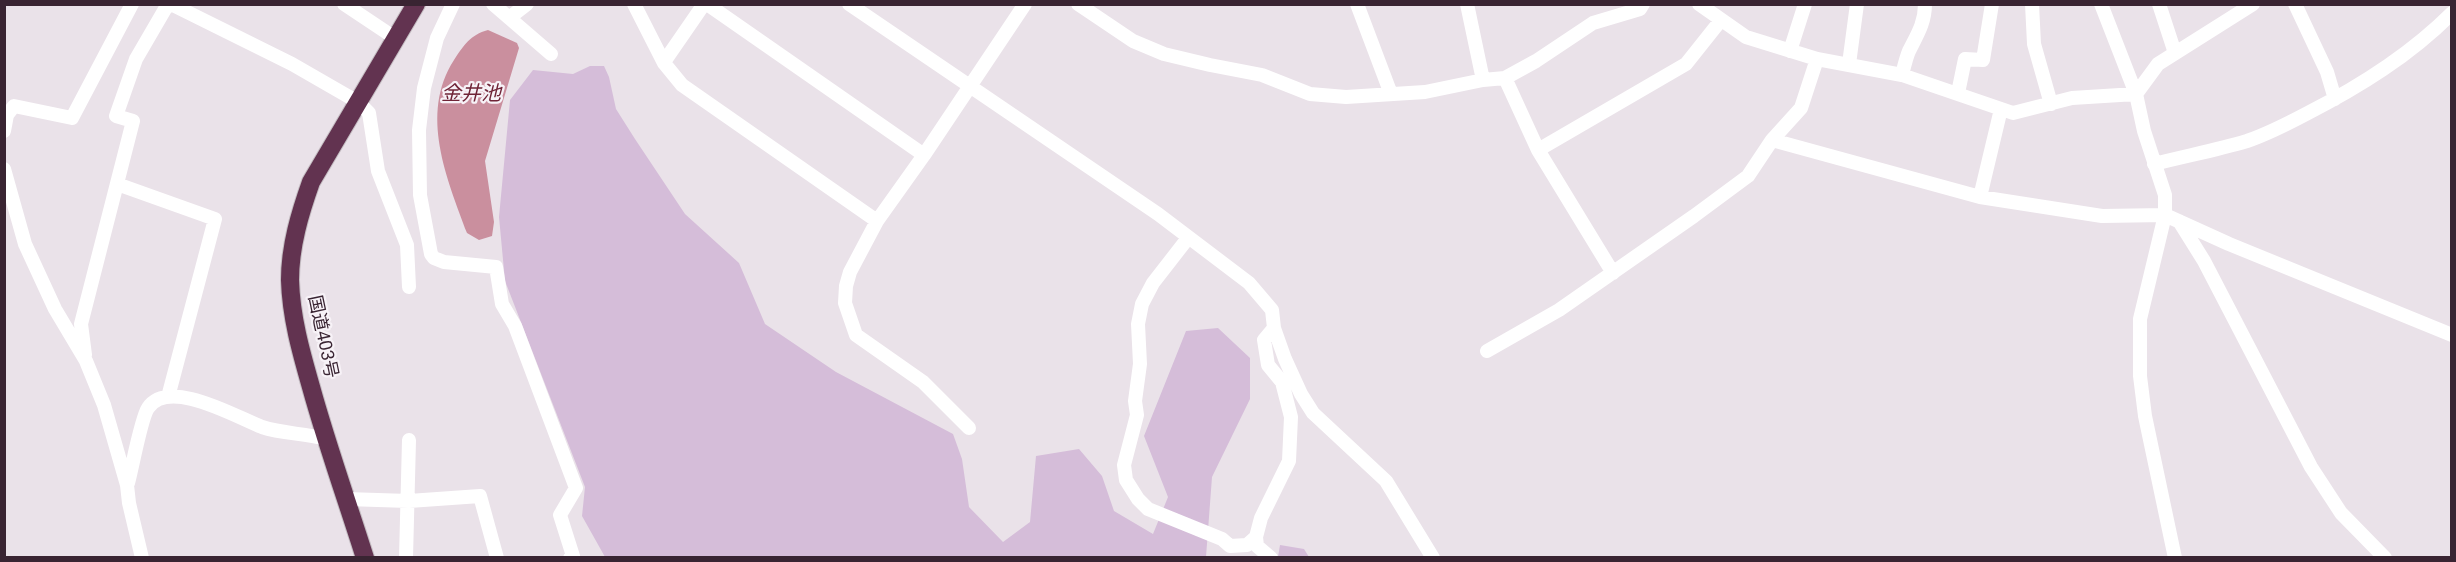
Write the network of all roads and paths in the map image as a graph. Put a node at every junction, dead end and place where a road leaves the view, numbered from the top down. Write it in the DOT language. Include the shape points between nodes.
graph roads {
  1 [pos="132,4"];
  2 [pos="170,4"];
  3 [pos="344,4"];
  4 [pos="416,4"];
  5 [pos="453,4"];
  6 [pos="493,4"];
  7 [pos="527,4"];
  8 [pos="634,4"];
  9 [pos="705,4"];
  10 [pos="849,4"];
  11 [pos="1025,4"];
  12 [pos="1078,4"];
  13 [pos="1357,4"];
  14 [pos="1467,4"];
  15 [pos="1643,4"];
  16 [pos="1699,4"];
  17 [pos="1805,4"];
  18 [pos="1857,4"];
  19 [pos="1925,4"];
  20 [pos="1992,4"];
  21 [pos="2032,4"];
  22 [pos="2102,4"];
  23 [pos="2159,4"];
  24 [pos="2253,4"];
  25 [pos="2295,4"];
  26 [pos="2451,13"];
  27 [pos="509,18"];
  28 [pos="1721,20"];
  29 [pos="395,38"];
  30 [pos="1790,51"];
  31 [pos="2175,53"];
  32 [pos="551,54"];
  33 [pos="1817,59"];
  34 [pos="664,62"];
  35 [pos="1849,64"];
  36 [pos="1902,75"];
  37 [pos="1505,78"];
  38 [pos="1483,80"];
  39 [pos="970,87"];
  40 [pos="1958,93"];
  41 [pos="1390,94"];
  42 [pos="2136,94"];
  43 [pos="2335,99"];
  44 [pos="358,102"];
  45 [pos="2051,104"];
  46 [pos="2001,109"];
  47 [pos="4,131"];
  48 [pos="1772,140"];
  49 [pos="1538,150"];
  50 [pos="924,155"];
  51 [pos="2154,164"];
  52 [pos="4,169"];
  53 [pos="117,184"];
  54 [pos="1980,197"];
  55 [pos="2165,215"];
  56 [pos="876,221"];
  57 [pos="2179,221"];
  58 [pos="1188,238"];
  59 [pos="1613,273"];
  60 [pos="409,287"];
  61 [pos="1274,328"];
  62 [pos="2451,335"];
  63 [pos="1487,351"];
  64 [pos="86,361"];
  65 [pos="168,397"];
  66 [pos="969,428"];
  67 [pos="325,439"];
  68 [pos="409,440"];
  69 [pos="127,485"];
  70 [pos="346,499"];
  71 [pos="409,501"];
  72 [pos="1256,537"];
  73 [pos="142,558"];
  74 [pos="365,558"];
  75 [pos="406,558"];
  76 [pos="497,558"];
  77 [pos="570,558"];
  78 [pos="1271,558"];
  79 [pos="1433,558"];
  80 [pos="2175,558"];
  81 [pos="2385,558"];
  1 -- 47 [label="street" via="72,118 14,106 7,115"];
  2 -- 44 [label="street" via="292,64"];
  2 -- 53 [label="street" via="136,59 116,116 133,121"];
  3 -- 29 [label="street"];
  4 -- 29 [label="highway, 国道403号"];
  5 -- 77 [label="street" via="429,65 419,130 420,195 431,254 438,261 496,267 502,304 515,326 576,488 560,515 573,556"];
  6 -- 27 [label="street"];
  7 -- 27 [label="street"];
  8 -- 34 [label="street"];
  9 -- 34 [label="street"];
  9 -- 50 [label="street"];
  10 -- 39 [label="street"];
  11 -- 39 [label="street"];
  12 -- 41 [label="street" via="1133,41 1164,54 1262,75 1310,94"];
  13 -- 41 [label="street"];
  14 -- 38 [label="street"];
  15 -- 37 [label="street" via="1640,9 1593,23"];
  16 -- 28 [label="street"];
  17 -- 30 [label="street"];
  18 -- 35 [label="street"];
  19 -- 36 [label="street" via="1918,37 1908,52"];
  20 -- 40 [label="street" via="1983,60 1965,59"];
  21 -- 45 [label="street" via="2034,44"];
  22 -- 42 [label="street"];
  23 -- 31 [label="street"];
  24 -- 31 [label="street"];
  25 -- 43 [label="street" via="2327,72"];
  26 -- 43 [label="street" via="2409,51"];
  27 -- 32 [label="street"];
  28 -- 30 [label="street" via="1746,37"];
  28 -- 49 [label="street" via="1686,64"];
  29 -- 44 [label="highway, 国道403号"];
  30 -- 33 [label="street"];
  31 -- 42 [label="street" via="2157,64"];
  33 -- 35 [label="street"];
  33 -- 48 [label="street" via="1801,108"];
  34 -- 56 [label="street" via="682,85"];
  35 -- 36 [label="street"];
  36 -- 40 [label="street"];
  37 -- 38 [label="street"];
  37 -- 49 [label="street"];
  38 -- 41 [label="street" via="1425,92"];
  39 -- 50 [label="street"];
  39 -- 58 [label="street"];
  40 -- 46 [label="street"];
  42 -- 45 [label="street" via="2072,98"];
  42 -- 51 [label="street"];
  43 -- 51 [label="street" via="2249,140"];
  44 -- 60 [label="street" via="369,113 378,171 407,245"];
  44 -- 67 [label="highway, 国道403号" via="311,182 293,246 290,279 297,339"];
  45 -- 46 [label="street" via="2013,113"];
  46 -- 54 [label="street"];
  48 -- 54 [label="street"];
  48 -- 59 [label="street" via="1748,176"];
  49 -- 59 [label="street"];
  50 -- 56 [label="street"];
  51 -- 55 [label="street" via="2166,195"];
  52 -- 64 [label="street" via="25,244 54,309"];
  53 -- 64 [label="street" via="81,324"];
  53 -- 65 [label="street" via="215,219"];
  54 -- 55 [label="street" via="2102,216"];
  55 -- 57 [label="street"];
  55 -- 80 [label="street" via="2140,320 2140,376"];
  56 -- 66 [label="street" via="846,286 845,303 856,335 923,382"];
  57 -- 62 [label="street"];
  57 -- 81 [label="street" via="2204,261 2311,466 2341,513"];
  58 -- 61 [label="street" via="1249,283 1272,310"];
  58 -- 72 [label="street" via="1142,304 1138,324 1137,415 1124,465 1126,480 1148,509 1222,539 1230,546 1247,544"];
  59 -- 63 [label="street" via="1559,310"];
  61 -- 72 [label="street" via="1264,340 1268,364 1282,382 1291,417 1289,461"];
  61 -- 79 [label="street" via="1313,413 1386,481"];
  64 -- 69 [label="street" via="104,405"];
  65 -- 67 [label="street" via="211,404 264,427"];
  65 -- 69 [label="street" via="147,409"];
  67 -- 70 [label="highway, 国道403号"];
  68 -- 71 [label="street"];
  69 -- 73 [label="street"];
  70 -- 71 [label="street"];
  70 -- 74 [label="highway, 国道403号"];
  71 -- 75 [label="street"];
  71 -- 76 [label="street" via="480,496"];
  72 -- 78 [label="street" via="1257,546"];
}
